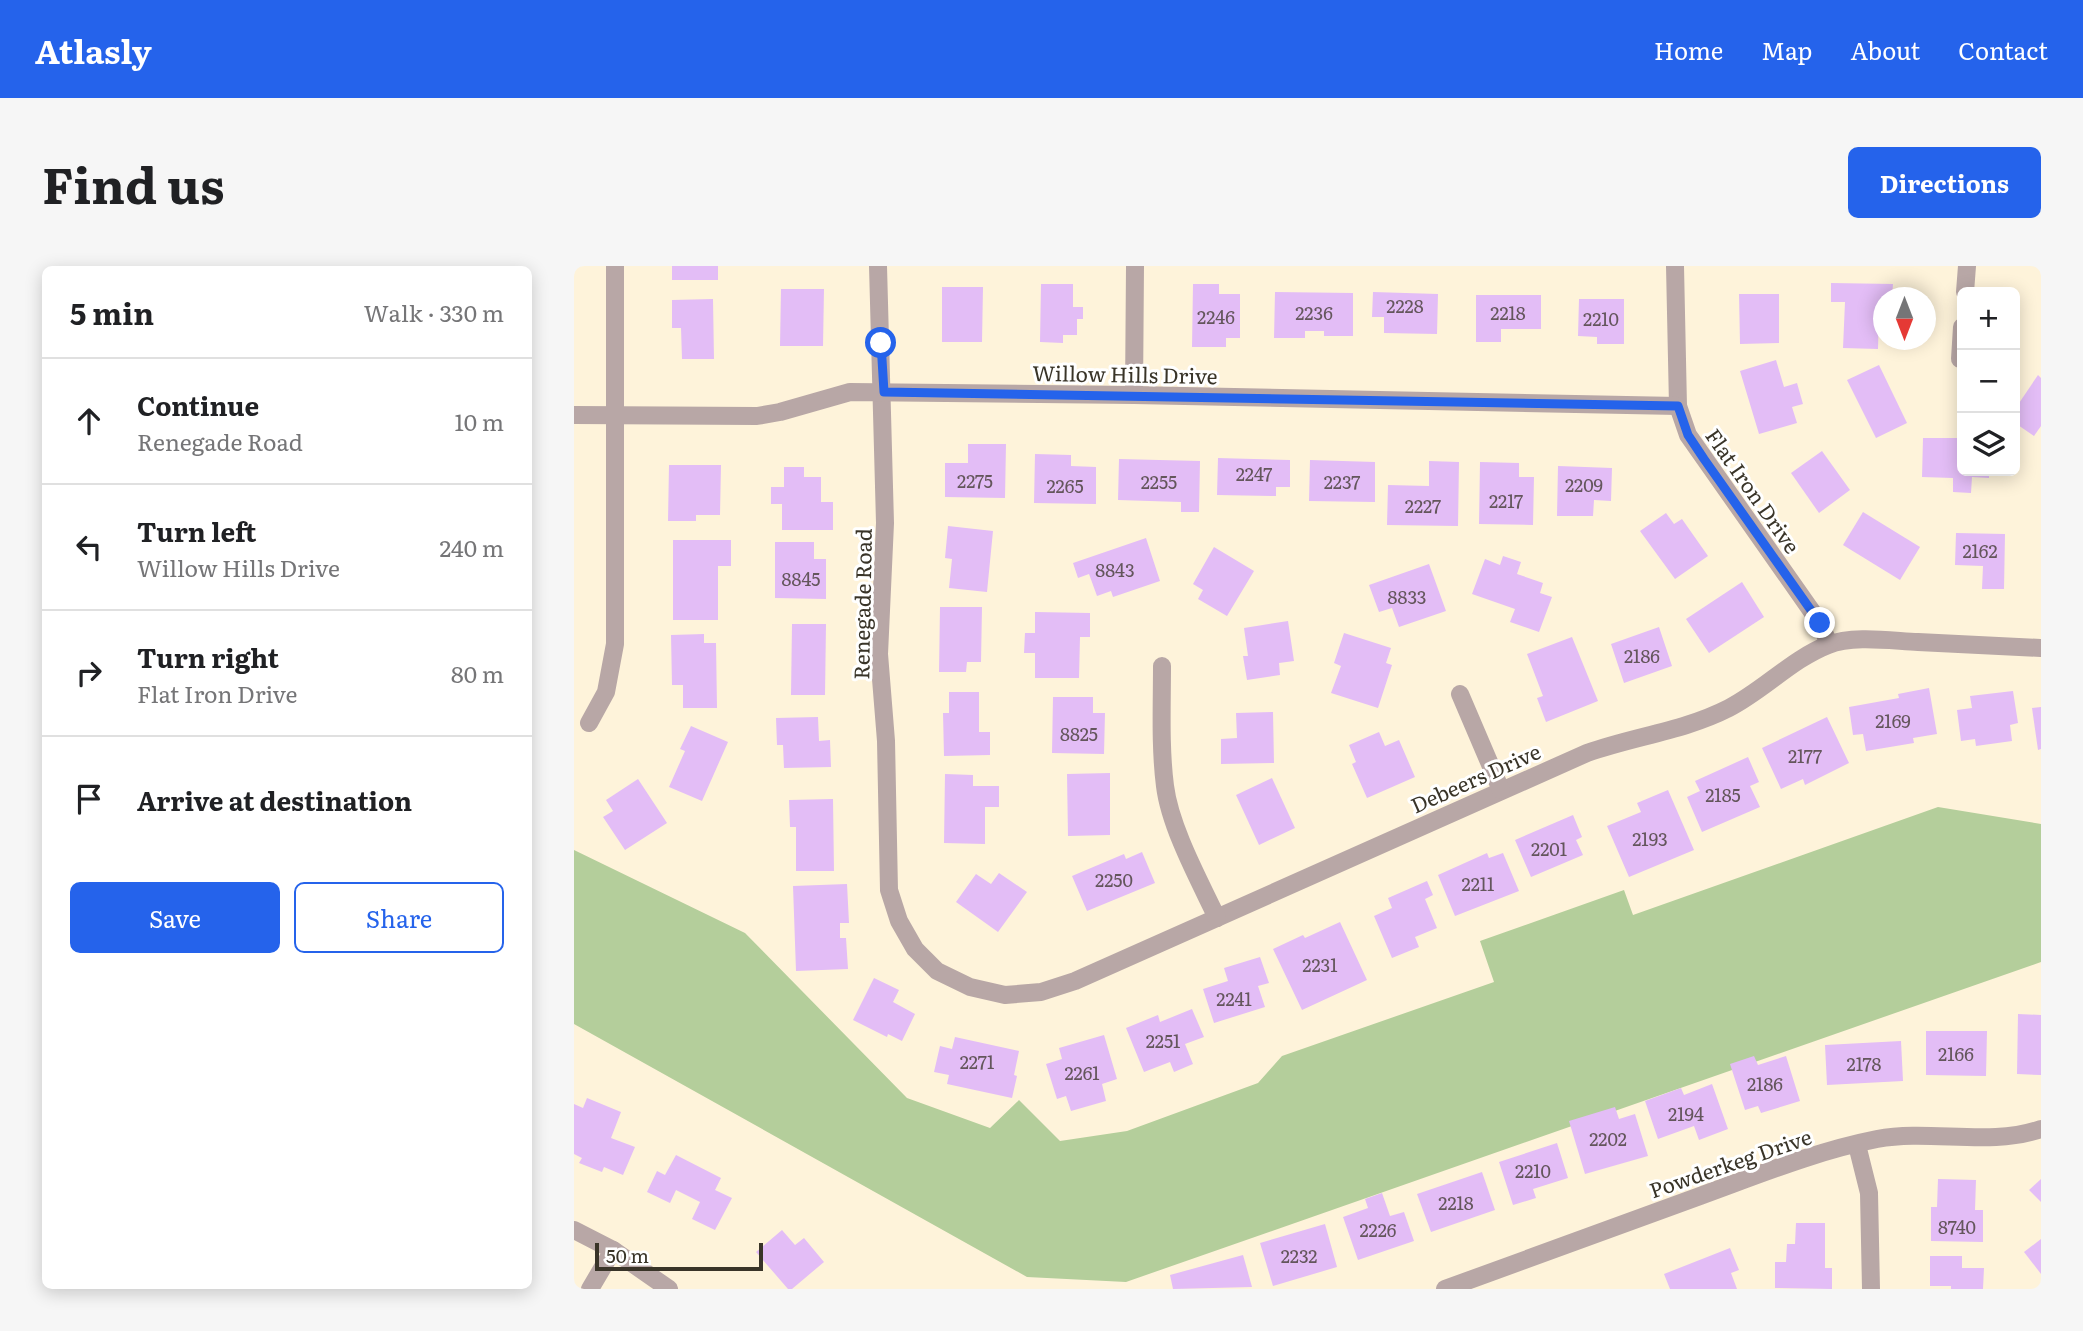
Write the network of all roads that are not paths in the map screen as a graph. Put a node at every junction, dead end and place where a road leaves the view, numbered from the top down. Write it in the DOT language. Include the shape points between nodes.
graph roads {
  1 [pos="615,266"];
  2 [pos="878,266"];
  3 [pos="1135,266"];
  4 [pos="1675,266"];
  5 [pos="1967,266"];
  6 [pos="1965,287"];
  7 [pos="884,392"];
  8 [pos="1135,395"];
  9 [pos="1678,406"];
  10 [pos="574,415"];
  11 [pos="615,415"];
  12 [pos="1829,644"];
  13 [pos="2041,648"];
  14 [pos="1163,666"];
  15 [pos="1460,694"];
  16 [pos="589,723"];
  17 [pos="1501,790"];
  18 [pos="1217,918"];
  19 [pos="937,971"];
  20 [pos="2041,1129"];
  21 [pos="1857,1145"];
  22 [pos="574,1230"];
  23 [pos="612,1250"];
  24 [pos="590,1289"];
  25 [pos="669,1289"];
  26 [pos="1445,1289"];
  27 [pos="1871,1289"];
  1 -- 11 [label="street"];
  2 -- 7 [label="street, Renegade Road"];
  3 -- 8 [label="street"];
  4 -- 9 [label="street, Flat Iron Drive"];
  5 -- 6 [label="street"];
  7 -- 8 [label="street, Willow Hills Drive"];
  7 -- 11 [label="street, Willow Hills Drive" via="850,392 757,415"];
  7 -- 19 [label="street, Renegade Road" via="885,555 879,654 889,890 899,921 915,948"];
  8 -- 9 [label="street, Willow Hills Drive"];
  9 -- 12 [label="street, Flat Iron Drive" via="1688,435 1820,623"];
  10 -- 11 [label="street, Willow Hills Drive"];
  11 -- 16 [label="street" via="615,644 606,692"];
  12 -- 13 [label="street, Debeers Drive" via="1865,639"];
  12 -- 17 [label="street, Debeers Drive" via="1731,707 1696,723 1587,753"];
  14 -- 18 [label="street" via="1165,788 1180,835"];
  15 -- 17 [label="street"];
  17 -- 18 [label="street, Debeers Drive"];
  18 -- 19 [label="street, Debeers Drive" via="1041,992 1005,995 970,987"];
  20 -- 21 [label="street, Powderkeg Drive" via="1998,1136 1905,1136"];
  21 -- 26 [label="street, Powderkeg Drive" via="1812,1156"];
  21 -- 27 [label="street" via="1869,1193"];
  22 -- 23 [label="street"];
  23 -- 24 [label="street"];
  23 -- 25 [label="street"];
}
